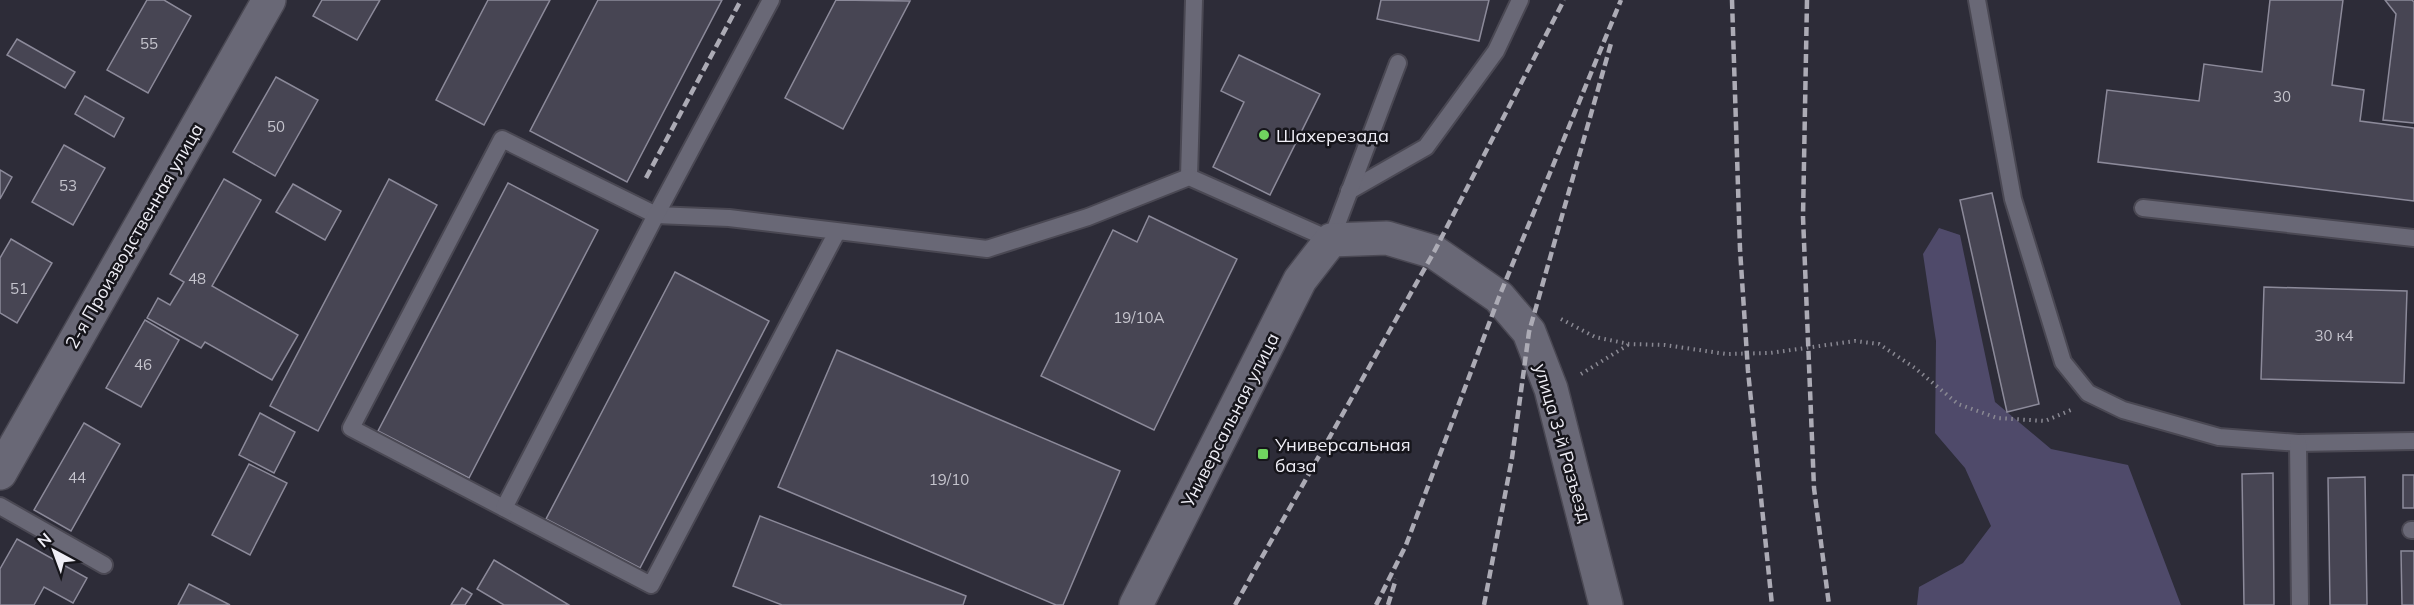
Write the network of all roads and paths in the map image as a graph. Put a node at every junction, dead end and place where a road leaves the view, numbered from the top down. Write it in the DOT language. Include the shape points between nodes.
graph roads {
  1 [pos="268,0"];
  2 [pos="771,0"];
  3 [pos="1194,0"];
  4 [pos="1520,0"];
  5 [pos="1977,0"];
  6 [pos="1398,63"];
  7 [pos="1189,177"];
  8 [pos="1349,191"];
  9 [pos="2144,208"];
  10 [pos="656,215"];
  11 [pos="837,232"];
  12 [pos="2414,238"];
  13 [pos="1331,240"];
  14 [pos="1558,316"];
  15 [pos="1629,344"];
  16 [pos="1554,397"];
  17 [pos="2099,399"];
  18 [pos="2414,441"];
  19 [pos="2298,443"];
  20 [pos="0,473"];
  21 [pos="0,506"];
  22 [pos="504,508"];
  23 [pos="104,565"];
  24 [pos="1136,605"];
  25 [pos="1606,605"];
  26 [pos="2300,605"];
  1 -- 20 [label="street, 2-я Производственная улица"];
  2 -- 10 [label="lane"];
  3 -- 7 [label="lane"];
  4 -- 8 [label="lane" via="1496,51 1426,147"];
  5 -- 17 [label="lane" via="2016,210 2063,362 2088,393"];
  6 -- 8 [label="lane"];
  7 -- 11 [label="lane" via="1088,218 987,249"];
  7 -- 13 [label="lane"];
  8 -- 13 [label="lane"];
  9 -- 12 [label="lane"];
  10 -- 11 [label="lane" via="729,218"];
  10 -- 22 [label="lane"];
  10 -- 22 [label="lane" via="502,139 351,428"];
  11 -- 22 [label="lane" via="651,585"];
  13 -- 16 [label="street, улица 3-й Разъезд" via="1387,238 1434,252 1499,297 1530,332"];
  13 -- 24 [label="street, Универсальная улица" via="1300,280"];
  14 -- 15 [label="path" via="1595,337"];
  15 -- 16 [label="path" via="1586,369"];
  15 -- 17 [label="path" via="1726,354 1770,353 1856,341 1879,344 1916,368 1958,404 1997,418 2045,421"];
  16 -- 25 [label="street, улица 3-й Разъезд"];
  17 -- 19 [label="lane" via="2123,410 2219,437"];
  18 -- 19 [label="lane"];
  19 -- 26 [label="lane"];
  21 -- 23 [label="lane"];
}
